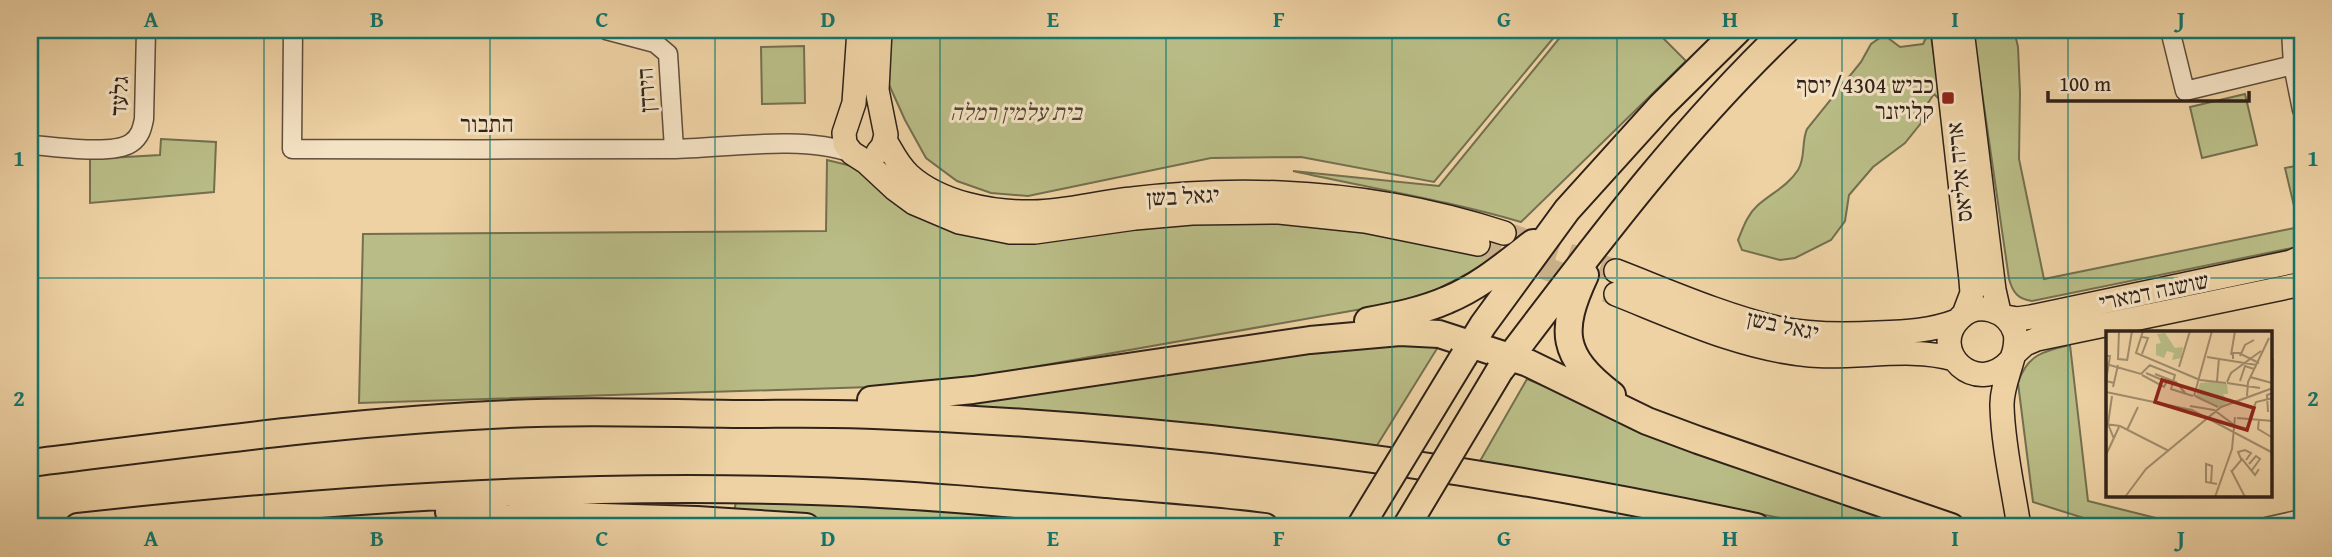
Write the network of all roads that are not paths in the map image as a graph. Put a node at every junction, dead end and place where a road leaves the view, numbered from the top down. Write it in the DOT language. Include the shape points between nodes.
graph roads {
  1 [pos="146,30"];
  2 [pos="293,30"];
  3 [pos="606,30"];
  4 [pos="859,30"];
  5 [pos="880,30"];
  6 [pos="1738,30"];
  7 [pos="1786,30"];
  8 [pos="1943,30"];
  9 [pos="1962,30"];
  10 [pos="2170,30"];
  11 [pos="2291,30"];
  12 [pos="2293,65"];
  13 [pos="2302,110"];
  14 [pos="847,125"];
  15 [pos="884,133"];
  16 [pos="801,144"];
  17 [pos="30,145"];
  18 [pos="674,149"];
  19 [pos="856,154"];
  20 [pos="1608,226"];
  21 [pos="1554,228"];
  22 [pos="1504,233"];
  23 [pos="1478,244"];
  24 [pos="2302,257"];
  25 [pos="1616,271"];
  26 [pos="2302,284"];
  27 [pos="1616,294"];
  28 [pos="2002,315"];
  29 [pos="1960,318"];
  30 [pos="1468,350"];
  31 [pos="1195,356"];
  32 [pos="2012,358"];
  33 [pos="1954,359"];
  34 [pos="1505,364"];
  35 [pos="1977,375"];
  36 [pos="2002,405"];
  37 [pos="557,412"];
  38 [pos="1647,421"];
  39 [pos="30,463"];
  40 [pos="248,510"];
  41 [pos="2302,519"];
  42 [pos="79,527"];
  43 [pos="806,527"];
  44 [pos="1265,527"];
  45 [pos="1360,527"];
  46 [pos="1406,527"];
  47 [pos="1756,527"];
  48 [pos="1951,527"];
  49 [pos="2019,527"];
  50 [pos="2266,527"];
  1 -- 17 [label="street, גלעד" via="144,119 135,140 108,149"];
  2 -- 18 [label="street, התבור" via="292,149"];
  3 -- 18 [label="street, הירדן" via="655,43 668,54"];
  4 -- 14 [label="main road" via="855,91"];
  5 -- 15 [label="main road" via="877,90"];
  6 -- 21 [label="highway" via="1661,106"];
  7 -- 20 [label="highway" via="1721,94"];
  8 -- 29 [label="main road, אריה אליאס" via="1972,293"];
  9 -- 28 [label="main road, אריה אליאס" via="1994,290"];
  10 -- 12 [label="street" via="2185,91"];
  11 -- 12 [label="street"];
  12 -- 13 [label="street"];
  14 -- 15 [label="main road" via="867,115"];
  14 -- 16 [label="street, התבור" via="816,142"];
  14 -- 19 [label="main road" via="845,144"];
  15 -- 19 [label="main road" via="879,152"];
  15 -- 22 [label="main road, יגאל בשן" via="897,162 924,186 988,209 1034,212 1191,193 1280,192 1461,219"];
  16 -- 18 [label="street, התבור"];
  16 -- 19 [label="street, התבור"];
  19 -- 23 [label="main road, יגאל בשן" via="914,203 984,228 1035,232 1192,213 1279,212 1365,221"];
  20 -- 34 [label="highway"];
  20 -- 38 [label="highway" via="1572,303 1569,339 1576,359 1595,382"];
  21 -- 30 [label="highway"];
  21 -- 31 [label="highway" via="1490,276 1430,307"];
  24 -- 28 [label="main road, שושנה דמארי" via="2031,317"];
  25 -- 29 [label="main road, יגאל בשן" via="1756,322 1800,332 1892,333 1937,328"];
  26 -- 32 [label="main road, שושנה דמארי" via="2041,338 2025,344"];
  27 -- 33 [label="main road, יגאל בשן" via="1781,352 1834,357 1925,353"];
  28 -- 29 [label="main road" via="1981,309"];
  28 -- 32 [label="main road" via="2016,335"];
  29 -- 33 [label="main road" via="1949,340"];
  30 -- 31 [label="highway" via="1439,334 1400,332"];
  30 -- 34 [label="highway"];
  30 -- 45 [label="highway, bridge"];
  31 -- 37 [label="highway" via="900,398"];
  32 -- 35 [label="main road" via="1996,372"];
  32 -- 36 [label="main road"];
  33 -- 35 [label="main road"];
  34 -- 38 [label="highway"];
  34 -- 46 [label="highway, bridge"];
  35 -- 36 [label="main road" via="1997,393"];
  36 -- 49 [label="main road"];
  37 -- 39 [label="highway" via="361,424"];
  37 -- 47 [label="highway" via="871,414 1276,446 1448,469"];
  38 -- 48 [label="highway"];
  40 -- 42 [label="highway"];
  40 -- 43 [label="highway" via="583,516"];
  40 -- 44 [label="highway" via="565,491 735,489 915,496"];
  41 -- 50 [label="street"];
}
